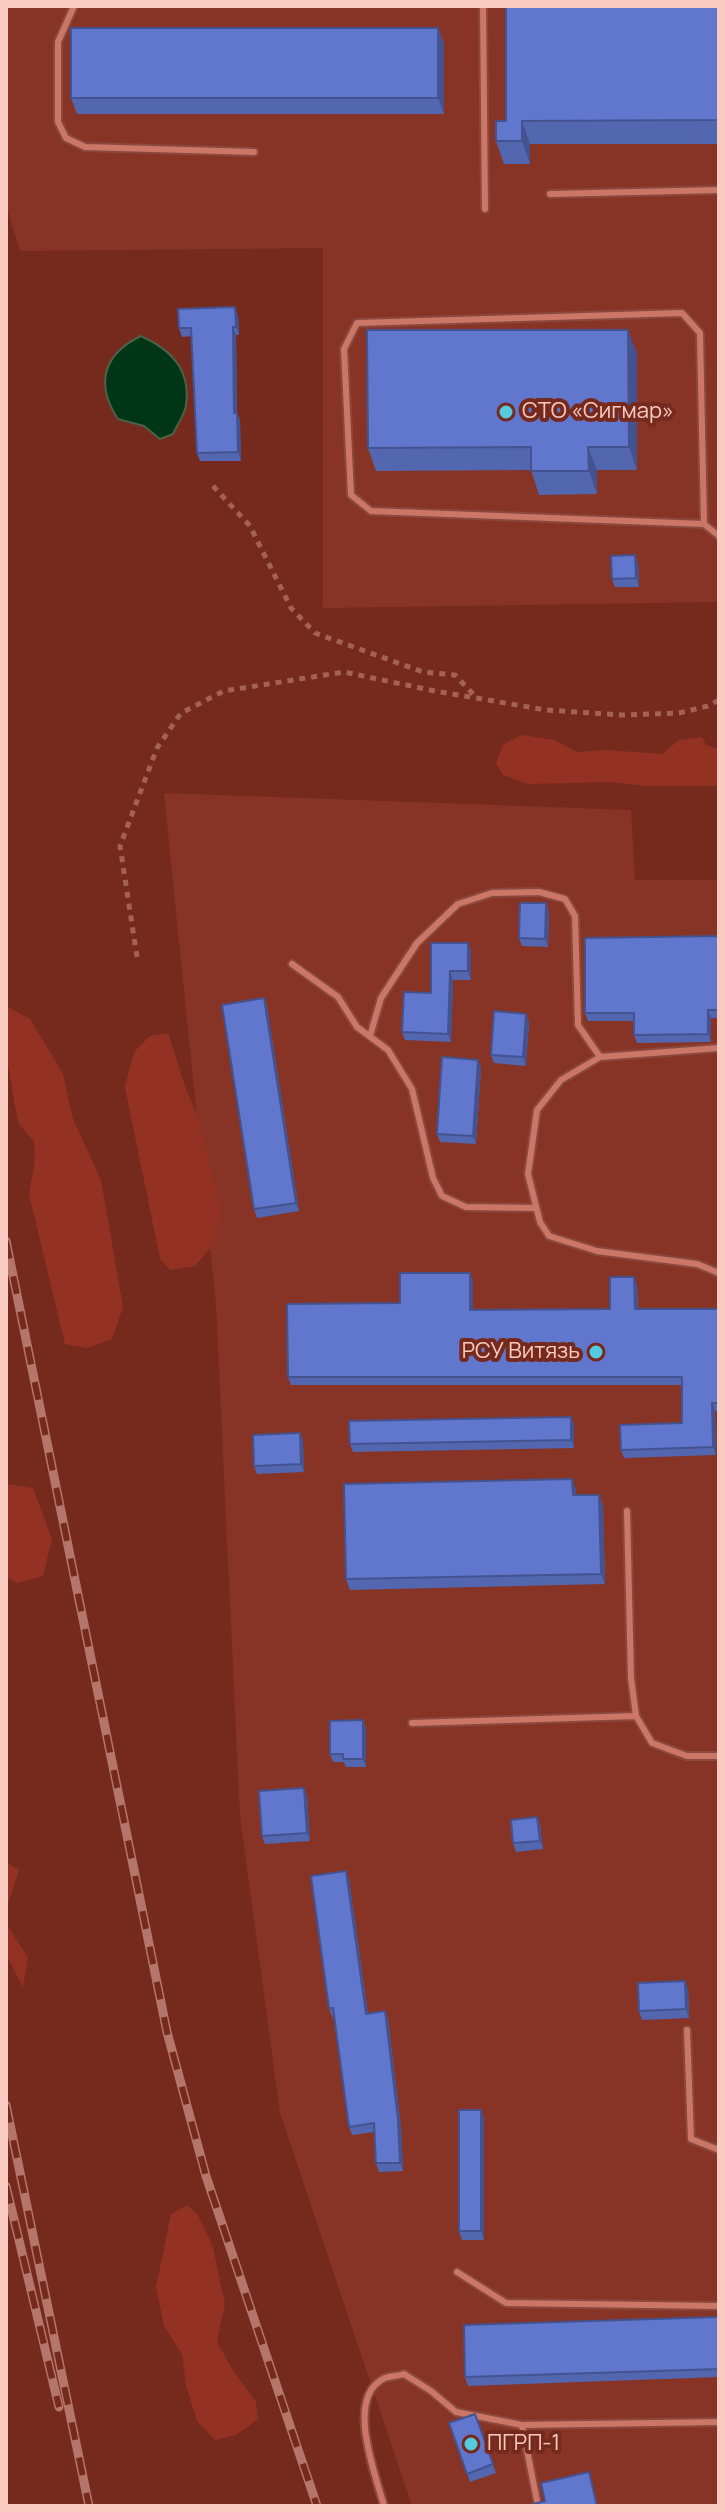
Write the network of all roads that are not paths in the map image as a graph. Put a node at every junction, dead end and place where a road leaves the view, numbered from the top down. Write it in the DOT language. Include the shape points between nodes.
graph roads {
  1 [pos="74,6"];
  2 [pos="483,6"];
  3 [pos="254,152"];
  4 [pos="719,190"];
  5 [pos="550,194"];
  6 [pos="485,209"];
  7 [pos="704,524"];
  8 [pos="719,536"];
  9 [pos="292,964"];
  10 [pos="370,1036"];
  11 [pos="719,1048"];
  12 [pos="600,1057"];
  13 [pos="536,1208"];
  14 [pos="719,1273"];
  15 [pos="627,1511"];
  16 [pos="636,1716"];
  17 [pos="412,1723"];
  18 [pos="719,1756"];
  19 [pos="687,2030"];
  20 [pos="719,2150"];
  21 [pos="457,2272"];
  22 [pos="719,2306"];
  23 [pos="719,2422"];
  24 [pos="522,2425"];
  25 [pos="384,2506"];
  26 [pos="538,2506"];
  1 -- 3 [label="lane" via="58,42 58,122 66,138 85,147"];
  2 -- 6 [label="lane"];
  4 -- 5 [label="lane"];
  7 -- 7 [label="lane" via="700,333 682,313 357,323 344,349 351,495 371,511"];
  7 -- 8 [label="lane"];
  9 -- 10 [label="lane" via="338,997 357,1027"];
  10 -- 12 [label="lane" via="381,998 417,943 458,904 492,893 539,892 565,899 575,916 578,1025"];
  10 -- 13 [label="lane" via="388,1050 412,1089 442,1196 466,1207"];
  11 -- 12 [label="lane"];
  12 -- 13 [label="lane" via="561,1080 537,1110 528,1174"];
  13 -- 14 [label="lane" via="549,1236 597,1251 697,1264"];
  15 -- 16 [label="lane"];
  16 -- 17 [label="lane"];
  16 -- 18 [label="lane" via="652,1743 687,1756"];
  19 -- 20 [label="lane" via="691,2139"];
  21 -- 22 [label="lane" via="506,2303"];
  23 -- 24 [label="lane"];
  24 -- 25 [label="lane" via="456,2412 404,2374 383,2379 370,2393 362,2423"];
  24 -- 26 [label="lane"];
}
